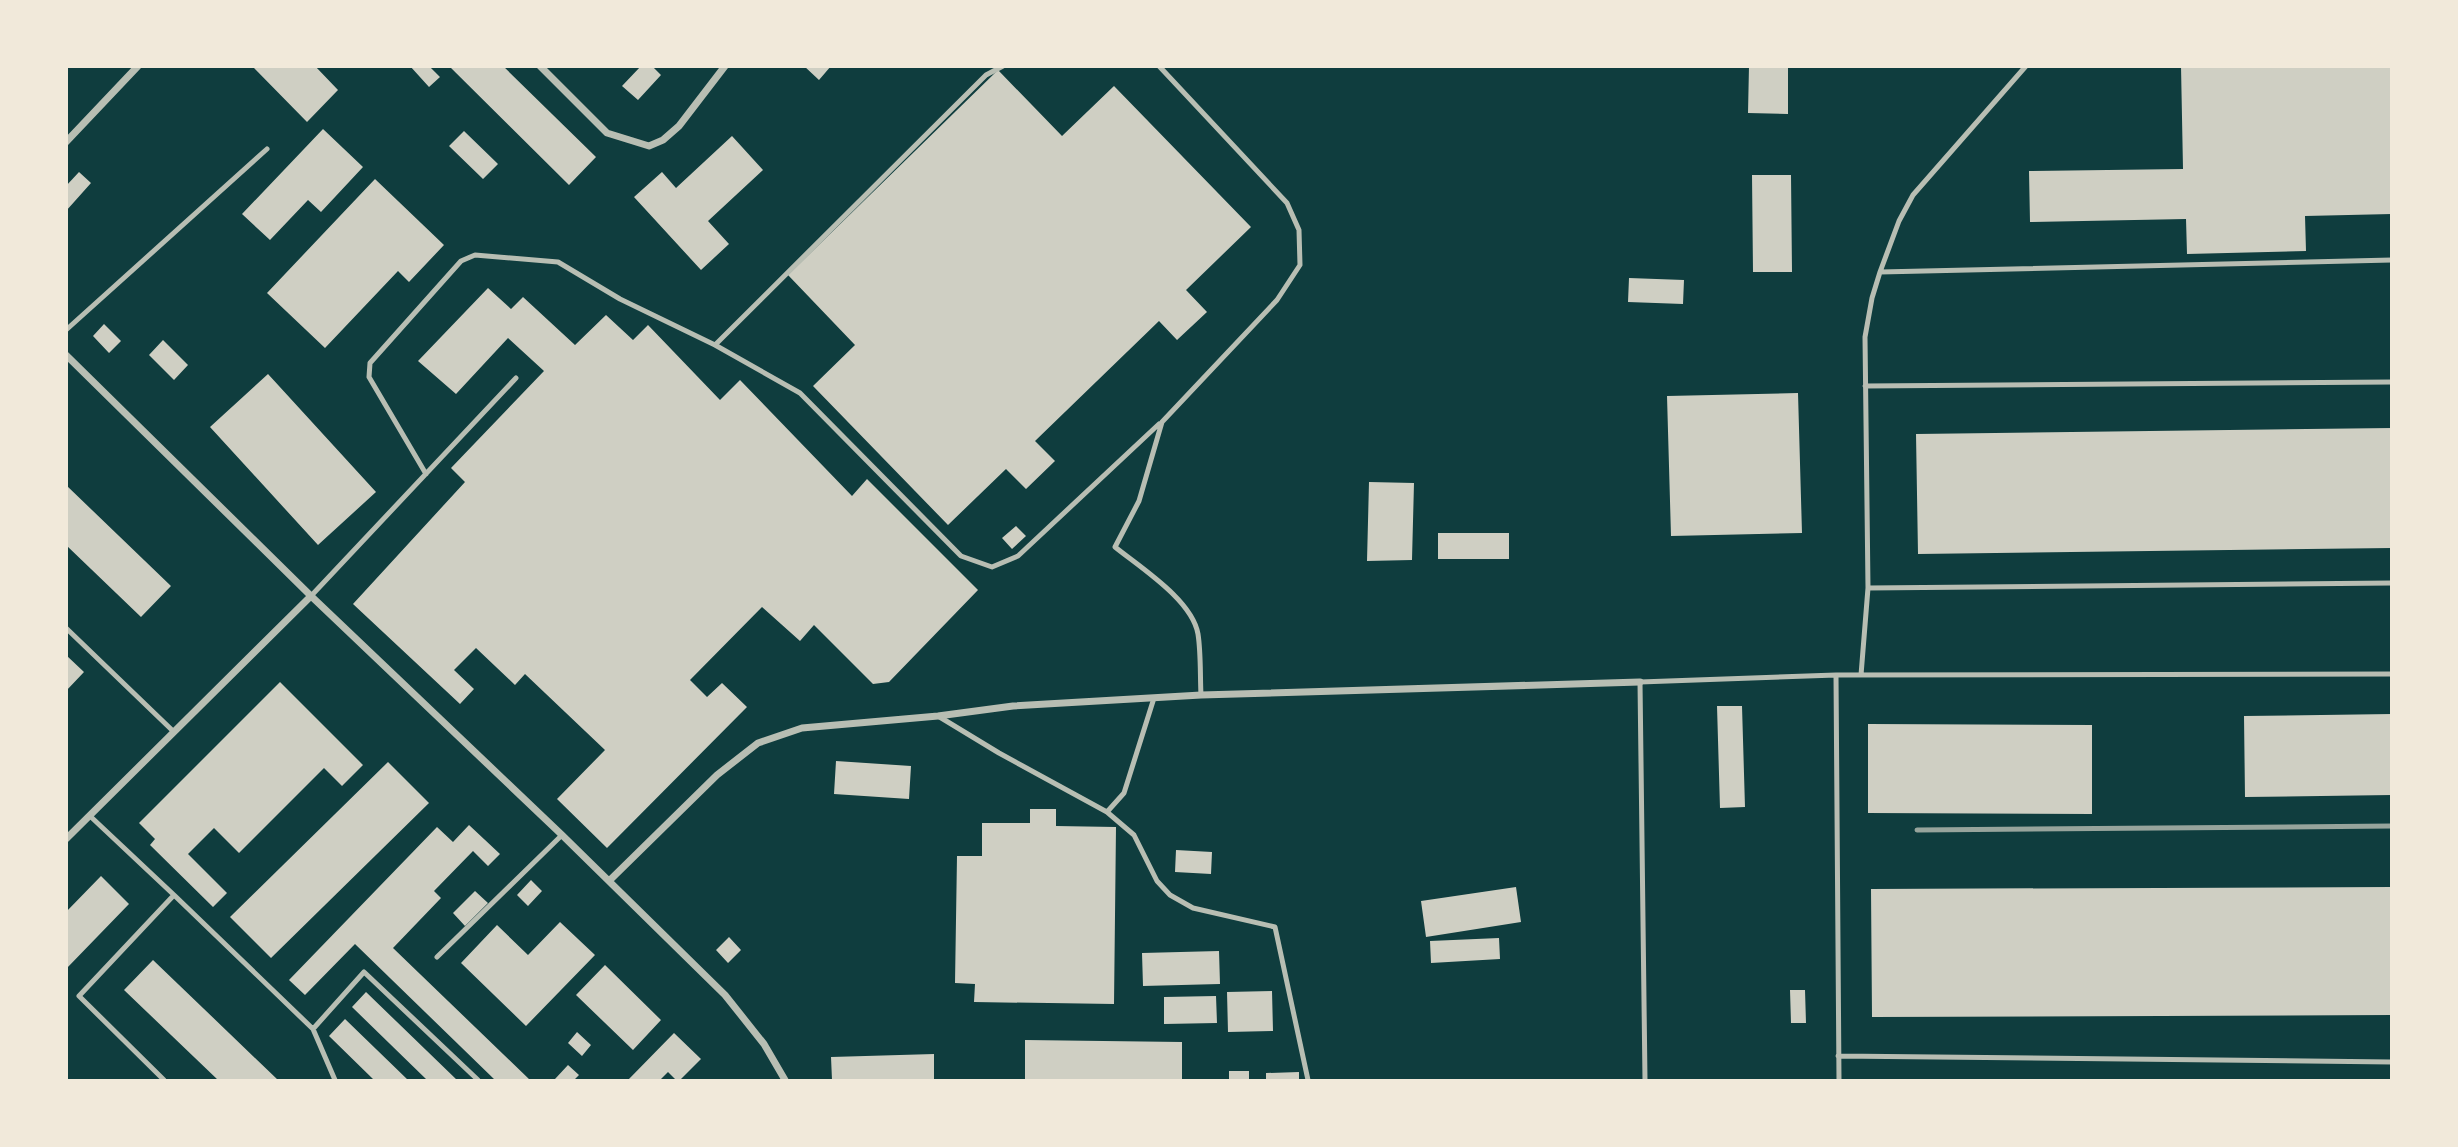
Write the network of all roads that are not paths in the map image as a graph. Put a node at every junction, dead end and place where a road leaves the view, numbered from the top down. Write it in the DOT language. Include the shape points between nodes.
graph roads {
  1 [pos="138,66"];
  2 [pos="540,66"];
  3 [pos="725,66"];
  4 [pos="1003,66"];
  5 [pos="1158,66"];
  6 [pos="2026,66"];
  7 [pos="66,142"];
  8 [pos="267,149"];
  9 [pos="2392,260"];
  10 [pos="1880,272"];
  11 [pos="66,330"];
  12 [pos="715,345"];
  13 [pos="66,355"];
  14 [pos="516,378"];
  15 [pos="2392,382"];
  16 [pos="1866,386"];
  17 [pos="1161,422"];
  18 [pos="426,474"];
  19 [pos="2392,583"];
  20 [pos="1868,589"];
  21 [pos="311,596"];
  22 [pos="66,628"];
  23 [pos="2392,674"];
  24 [pos="1836,675"];
  25 [pos="1861,675"];
  26 [pos="1640,682"];
  27 [pos="1201,695"];
  28 [pos="1154,698"];
  29 [pos="939,716"];
  30 [pos="174,732"];
  31 [pos="1107,812"];
  32 [pos="90,816"];
  33 [pos="562,835"];
  34 [pos="66,839"];
  35 [pos="609,881"];
  36 [pos="174,895"];
  37 [pos="437,957"];
  38 [pos="313,1029"];
  39 [pos="1838,1056"];
  40 [pos="2392,1062"];
  41 [pos="164,1080"];
  42 [pos="335,1080"];
  43 [pos="478,1080"];
  44 [pos="785,1080"];
  45 [pos="1308,1080"];
  46 [pos="1645,1080"];
  47 [pos="1839,1080"];
  1 -- 7 [label="street"];
  2 -- 3 [label="street" via="607,133 649,146 679,126"];
  4 -- 12 [label="lane" via="986,75"];
  5 -- 17 [label="lane" via="1287,203 1299,229 1300,265 1277,300"];
  6 -- 10 [label="lane" via="1913,195"];
  8 -- 11 [label="lane"];
  9 -- 10 [label="lane"];
  10 -- 16 [label="lane" via="1865,337"];
  12 -- 17 [label="lane" via="800,393 961,556 992,567 1018,556"];
  12 -- 18 [label="lane" via="620,299 558,262 475,255 461,261 370,363 369,377"];
  13 -- 21 [label="street"];
  14 -- 18 [label="lane"];
  15 -- 16 [label="lane"];
  16 -- 20 [label="lane"];
  17 -- 27 [label="lane" via="1139,501 1115,548 1173,594 1190,615 1198,633"];
  18 -- 21 [label="lane"];
  19 -- 20 [label="lane"];
  20 -- 25 [label="lane"];
  21 -- 30 [label="street"];
  21 -- 33 [label="street"];
  22 -- 30 [label="lane"];
  23 -- 25 [label="lane"];
  24 -- 25 [label="lane"];
  24 -- 26 [label="lane"];
  24 -- 39 [label="lane"];
  26 -- 27 [label="street"];
  26 -- 46 [label="lane"];
  27 -- 28 [label="street"];
  28 -- 29 [label="street" via="1013,706"];
  28 -- 31 [label="lane" via="1125,793"];
  29 -- 31 [label="lane"];
  29 -- 35 [label="street" via="802,728 758,743 718,775"];
  30 -- 32 [label="street"];
  31 -- 45 [label="lane" via="1134,835 1157,881 1170,895 1193,908 1275,927"];
  32 -- 34 [label="street"];
  32 -- 36 [label="lane"];
  33 -- 35 [label="street"];
  33 -- 37 [label="lane"];
  35 -- 44 [label="street" via="725,995 764,1044"];
  36 -- 38 [label="lane"];
  36 -- 41 [label="lane" via="79,996"];
  38 -- 42 [label="lane"];
  38 -- 43 [label="lane" via="364,972"];
  39 -- 40 [label="lane"];
  39 -- 47 [label="lane"];
}
